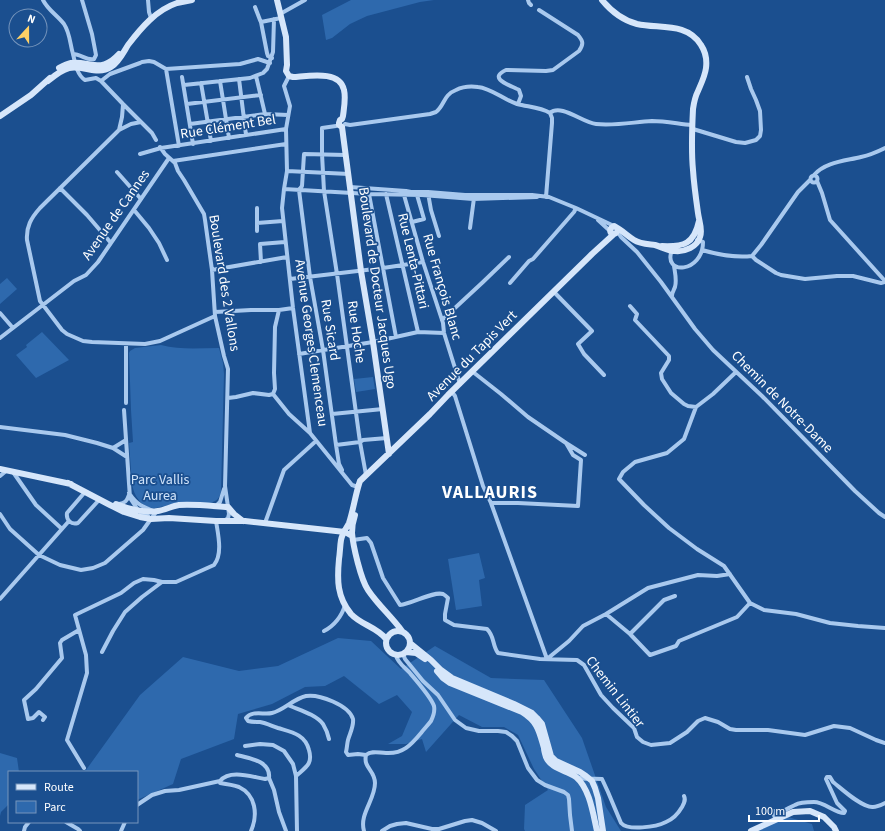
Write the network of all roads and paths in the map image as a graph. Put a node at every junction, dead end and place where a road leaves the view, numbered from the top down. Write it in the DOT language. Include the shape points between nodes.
graph roads {
  1 [pos="43,0"];
  2 [pos="82,0"];
  3 [pos="148,0"];
  4 [pos="192,0"];
  5 [pos="277,0"];
  6 [pos="306,0"];
  7 [pos="528,0"];
  8 [pos="602,0"];
  9 [pos="608,0"];
  10 [pos="531,5"];
  11 [pos="255,7"];
  12 [pos="539,10"];
  13 [pos="281,16"];
  14 [pos="151,18"];
  15 [pos="274,19"];
  16 [pos="624,19"];
  17 [pos="261,22"];
  18 [pos="73,54"];
  19 [pos="272,58"];
  20 [pos="270,63"];
  21 [pos="76,65"];
  22 [pos="287,65"];
  23 [pos="166,69"];
  24 [pos="256,76"];
  25 [pos="289,76"];
  26 [pos="302,76"];
  27 [pos="182,77"];
  28 [pos="747,77"];
  29 [pos="238,79"];
  30 [pos="101,81"];
  31 [pos="220,81"];
  32 [pos="201,83"];
  33 [pos="184,85"];
  34 [pos="261,95"];
  35 [pos="241,97"];
  36 [pos="223,100"];
  37 [pos="204,102"];
  38 [pos="123,104"];
  39 [pos="187,104"];
  40 [pos="518,104"];
  41 [pos="550,113"];
  42 [pos="266,114"];
  43 [pos="0,116"];
  44 [pos="244,116"];
  45 [pos="288,116"];
  46 [pos="226,119"];
  47 [pos="208,121"];
  48 [pos="142,122"];
  49 [pos="190,124"];
  50 [pos="341,124"];
  51 [pos="692,127"];
  52 [pos="119,130"];
  53 [pos="286,130"];
  54 [pos="246,135"];
  55 [pos="229,138"];
  56 [pos="156,140"];
  57 [pos="211,141"];
  58 [pos="193,144"];
  59 [pos="286,144"];
  60 [pos="179,146"];
  61 [pos="161,148"];
  62 [pos="885,148"];
  63 [pos="140,154"];
  64 [pos="322,154"];
  65 [pos="346,155"];
  66 [pos="172,159"];
  67 [pos="287,171"];
  68 [pos="117,172"];
  69 [pos="302,172"];
  70 [pos="323,173"];
  71 [pos="349,174"];
  72 [pos="814,175"];
  73 [pos="810,180"];
  74 [pos="817,181"];
  75 [pos="60,188"];
  76 [pos="284,189"];
  77 [pos="372,189"];
  78 [pos="299,190"];
  79 [pos="350,190"];
  80 [pos="324,191"];
  81 [pos="384,193"];
  82 [pos="371,194"];
  83 [pos="407,194"];
  84 [pos="418,194"];
  85 [pos="428,194"];
  86 [pos="474,197"];
  87 [pos="546,197"];
  88 [pos="141,199"];
  89 [pos="257,208"];
  90 [pos="576,208"];
  91 [pos="134,210"];
  92 [pos="699,220"];
  93 [pos="283,221"];
  94 [pos="412,222"];
  95 [pos="257,223"];
  96 [pos="470,228"];
  97 [pos="257,231"];
  98 [pos="614,231"];
  99 [pos="439,236"];
  100 [pos="696,240"];
  101 [pos="285,242"];
  102 [pos="111,243"];
  103 [pos="656,245"];
  104 [pos="702,250"];
  105 [pos="671,251"];
  106 [pos="752,256"];
  107 [pos="287,257"];
  108 [pos="509,257"];
  109 [pos="167,260"];
  110 [pos="261,262"];
  111 [pos="423,262"];
  112 [pos="402,265"];
  113 [pos="674,266"];
  114 [pos="382,268"];
  115 [pos="681,268"];
  116 [pos="212,270"];
  117 [pos="361,271"];
  118 [pos="337,274"];
  119 [pos="310,277"];
  120 [pos="676,278"];
  121 [pos="290,279"];
  122 [pos="885,282"];
  123 [pos="510,283"];
  124 [pos="554,292"];
  125 [pos="672,296"];
  126 [pos="42,306"];
  127 [pos="630,306"];
  128 [pos="293,308"];
  129 [pos="279,310"];
  130 [pos="0,313"];
  131 [pos="215,314"];
  132 [pos="442,320"];
  133 [pos="13,328"];
  134 [pos="418,332"];
  135 [pos="444,334"];
  136 [pos="396,337"];
  137 [pos="0,338"];
  138 [pos="373,342"];
  139 [pos="126,344"];
  140 [pos="347,346"];
  141 [pos="322,350"];
  142 [pos="299,354"];
  143 [pos="472,372"];
  144 [pos="736,372"];
  145 [pos="604,375"];
  146 [pos="460,384"];
  147 [pos="452,392"];
  148 [pos="272,394"];
  149 [pos="228,398"];
  150 [pos="126,403"];
  151 [pos="696,407"];
  152 [pos="383,409"];
  153 [pos="124,410"];
  154 [pos="357,411"];
  155 [pos="332,414"];
  156 [pos="0,427"];
  157 [pos="310,433"];
  158 [pos="387,438"];
  159 [pos="126,440"];
  160 [pos="316,441"];
  161 [pos="360,442"];
  162 [pos="566,443"];
  163 [pos="336,445"];
  164 [pos="114,448"];
  165 [pos="389,454"];
  166 [pos="585,454"];
  167 [pos="127,457"];
  168 [pos="3,470"];
  169 [pos="13,472"];
  170 [pos="343,472"];
  171 [pos="367,475"];
  172 [pos="0,476"];
  173 [pos="225,486"];
  174 [pos="358,488"];
  175 [pos="87,492"];
  176 [pos="129,493"];
  177 [pos="98,498"];
  178 [pos="132,500"];
  179 [pos="491,503"];
  180 [pos="110,505"];
  181 [pos="118,505"];
  182 [pos="216,506"];
  183 [pos="228,507"];
  184 [pos="128,508"];
  185 [pos="169,508"];
  186 [pos="138,510"];
  187 [pos="0,514"];
  188 [pos="153,516"];
  189 [pos="885,516"];
  190 [pos="169,518"];
  191 [pos="69,521"];
  192 [pos="216,521"];
  193 [pos="224,521"];
  194 [pos="245,521"];
  195 [pos="265,523"];
  196 [pos="62,529"];
  197 [pos="345,532"];
  198 [pos="353,538"];
  199 [pos="39,555"];
  200 [pos="730,574"];
  201 [pos="162,582"];
  202 [pos="675,596"];
  203 [pos="0,599"];
  204 [pos="750,603"];
  205 [pos="345,605"];
  206 [pos="606,614"];
  207 [pos="352,615"];
  208 [pos="340,618"];
  209 [pos="885,628"];
  210 [pos="79,630"];
  211 [pos="324,631"];
  212 [pos="402,631"];
  213 [pos="630,634"];
  214 [pos="386,639"];
  215 [pos="410,643"];
  216 [pos="102,652"];
  217 [pos="402,654"];
  218 [pos="547,659"];
  219 [pos="288,705"];
  220 [pos="43,720"];
  221 [pos="329,739"];
  222 [pos="885,742"];
  223 [pos="245,746"];
  224 [pos="237,755"];
  225 [pos="366,755"];
  226 [pos="84,768"];
  227 [pos="296,776"];
  228 [pos="576,777"];
  229 [pos="269,778"];
  230 [pos="589,778"];
  231 [pos="220,780"];
  232 [pos="684,796"];
  233 [pos="885,803"];
  234 [pos="138,804"];
  235 [pos="776,820"];
  236 [pos="68,823"];
  237 [pos="80,831"];
  238 [pos="251,831"];
  239 [pos="286,831"];
  240 [pos="297,831"];
  241 [pos="364,831"];
  242 [pos="382,831"];
  243 [pos="496,831"];
  244 [pos="572,831"];
  245 [pos="597,831"];
  246 [pos="603,831"];
  247 [pos="751,831"];
  248 [pos="836,831"];
  1 -- 18 [label="street" via="66,27"];
  2 -- 18 [label="street" via="96,55 91,60"];
  3 -- 14 [label="street"];
  4 -- 14 [label="main road" via="167,7"];
  5 -- 13 [label="main road"];
  6 -- 13 [label="street"];
  7 -- 10 [label="street"];
  8 -- 16 [label="main road"];
  9 -- 16 [label="main road"];
  11 -- 17 [label="street"];
  12 -- 40 [label="street" via="578,35 583,43 579,51 553,70 502,72 500,80 519,90 521,96"];
  13 -- 15 [label="street"];
  13 -- 22 [label="main road" via="286,37"];
  14 -- 21 [label="main road" via="114,59 96,66"];
  15 -- 17 [label="street"];
  15 -- 19 [label="street"];
  16 -- 51 [label="main road" via="637,24 681,29 696,38 702,46 706,69 694,100"];
  17 -- 19 [label="street" via="267,54"];
  18 -- 21 [label="street"];
  19 -- 20 [label="street"];
  20 -- 23 [label="street" via="258,59 240,64"];
  20 -- 24 [label="street" via="263,73"];
  21 -- 30 [label="street" via="83,79 96,78"];
  21 -- 43 [label="main road" via="69,63 58,69 31,95"];
  22 -- 25 [label="main road" via="286,71"];
  22 -- 26 [label="main road"];
  23 -- 30 [label="street" via="154,62 142,62 110,74"];
  23 -- 60 [label="street"];
  24 -- 29 [label="street"];
  24 -- 34 [label="street"];
  25 -- 26 [label="main road, Boulevard de Docteur Jacques Ugo"];
  25 -- 45 [label="street, Avenue Georges Clemenceau" via="284,86 290,106"];
  26 -- 50 [label="main road, Boulevard de Docteur Jacques Ugo" via="328,76 342,84 344,92"];
  27 -- 33 [label="street"];
  28 -- 51 [label="street" via="760,111 761,130 756,140 736,142"];
  29 -- 31 [label="street"];
  29 -- 35 [label="street"];
  30 -- 38 [label="street"];
  31 -- 32 [label="street"];
  31 -- 36 [label="street"];
  32 -- 33 [label="street"];
  32 -- 37 [label="street"];
  33 -- 39 [label="street"];
  34 -- 35 [label="street"];
  34 -- 42 [label="street"];
  35 -- 36 [label="street"];
  35 -- 44 [label="street"];
  36 -- 37 [label="street"];
  36 -- 46 [label="street"];
  37 -- 39 [label="street"];
  37 -- 47 [label="street"];
  38 -- 48 [label="street"];
  38 -- 52 [label="street"];
  39 -- 49 [label="street"];
  40 -- 41 [label="street"];
  40 -- 50 [label="street" via="486,89 472,86 450,93 440,109 430,114"];
  41 -- 51 [label="street" via="561,110 596,124 664,121"];
  41 -- 87 [label="street" via="552,123"];
  42 -- 44 [label="street"];
  42 -- 45 [label="street"];
  44 -- 46 [label="street"];
  44 -- 54 [label="street"];
  45 -- 53 [label="street, Avenue Georges Clemenceau"];
  46 -- 47 [label="street"];
  46 -- 55 [label="street"];
  47 -- 49 [label="street"];
  47 -- 57 [label="street"];
  48 -- 52 [label="street"];
  48 -- 56 [label="street"];
  49 -- 58 [label="street"];
  50 -- 64 [label="street, Rue Hoche" via="322,128"];
  50 -- 65 [label="main road, Boulevard de Docteur Jacques Ugo"];
  51 -- 92 [label="main road" via="693,170"];
  52 -- 75 [label="street"];
  53 -- 54 [label="street, Rue Clément Bel"];
  53 -- 59 [label="street, Avenue Georges Clemenceau"];
  54 -- 55 [label="street, Rue Clément Bel"];
  55 -- 57 [label="street, Rue Clément Bel"];
  57 -- 58 [label="street, Rue Clément Bel"];
  58 -- 60 [label="street, Rue Clément Bel"];
  59 -- 66 [label="street"];
  59 -- 67 [label="street, Avenue Georges Clemenceau"];
  60 -- 61 [label="street, Rue Clément Bel"];
  61 -- 63 [label="street, Rue Clément Bel"];
  61 -- 66 [label="street, Boulevard des 2 Vallons"];
  62 -- 72 [label="street" via="829,165"];
  64 -- 65 [label="street"];
  64 -- 69 [label="street, Rue Sicard" via="304,154"];
  64 -- 70 [label="street, Rue Hoche"];
  65 -- 71 [label="main road, Boulevard de Docteur Jacques Ugo"];
  66 -- 88 [label="street, Avenue de Cannes"];
  66 -- 116 [label="street, Boulevard des 2 Vallons" via="204,214"];
  67 -- 69 [label="street"];
  67 -- 76 [label="street, Avenue Georges Clemenceau"];
  68 -- 88 [label="street"];
  69 -- 70 [label="street"];
  69 -- 78 [label="street, Rue Sicard" via="302,186"];
  70 -- 71 [label="street"];
  70 -- 80 [label="street, Rue Hoche"];
  71 -- 79 [label="main road, Boulevard de Docteur Jacques Ugo"];
  72 -- 73 [label="street"];
  72 -- 74 [label="street"];
  73 -- 74 [label="street" via="813,183"];
  73 -- 106 [label="street" via="798,192"];
  74 -- 122 [label="street" via="830,220"];
  75 -- 102 [label="street"];
  75 -- 126 [label="street" via="35,214 27,230"];
  76 -- 78 [label="street"];
  76 -- 93 [label="street, Avenue Georges Clemenceau"];
  77 -- 79 [label="street"];
  77 -- 81 [label="street"];
  77 -- 82 [label="street"];
  78 -- 80 [label="street"];
  78 -- 119 [label="street, Rue Sicard"];
  79 -- 80 [label="street"];
  79 -- 82 [label="street"];
  79 -- 117 [label="main road, Boulevard de Docteur Jacques Ugo"];
  80 -- 118 [label="street, Rue Hoche"];
  81 -- 82 [label="street"];
  81 -- 83 [label="street"];
  81 -- 112 [label="street, Rue Lenta-Pittari"];
  82 -- 114 [label="street"];
  83 -- 84 [label="street"];
  83 -- 94 [label="street, Rue François Blanc"];
  84 -- 85 [label="street"];
  84 -- 94 [label="street" via="424,219"];
  85 -- 86 [label="street"];
  85 -- 99 [label="street"];
  86 -- 87 [label="street"];
  86 -- 96 [label="street"];
  87 -- 90 [label="street"];
  88 -- 91 [label="street, Avenue de Cannes"];
  89 -- 95 [label="street"];
  90 -- 98 [label="street"];
  90 -- 123 [label="street"];
  91 -- 102 [label="street, Avenue de Cannes"];
  91 -- 109 [label="street" via="159,243"];
  92 -- 100 [label="main road"];
  92 -- 100 [label="main road" via="701,226"];
  93 -- 95 [label="street"];
  93 -- 101 [label="street, Avenue Georges Clemenceau"];
  94 -- 111 [label="street, Rue François Blanc"];
  95 -- 97 [label="street"];
  98 -- 103 [label="main road" via="621,229 641,243"];
  98 -- 124 [label="main road, Avenue du Tapis Vert"];
  98 -- 125 [label="street, Chemin de Notre-Dame" via="637,252"];
  100 -- 103 [label="main road" via="675,246"];
  100 -- 104 [label="street"];
  100 -- 105 [label="main road" via="693,246 685,250"];
  101 -- 107 [label="street, Avenue Georges Clemenceau"];
  101 -- 110 [label="street" via="260,244"];
  102 -- 126 [label="street, Avenue de Cannes" via="86,275 74,281"];
  103 -- 105 [label="main road"];
  104 -- 106 [label="street" via="728,257"];
  104 -- 115 [label="street" via="695,262"];
  105 -- 113 [label="street" via="670,257"];
  106 -- 122 [label="street" via="781,275 805,279 853,276"];
  107 -- 110 [label="street"];
  107 -- 121 [label="street, Avenue Georges Clemenceau"];
  108 -- 132 [label="street"];
  110 -- 116 [label="street"];
  111 -- 112 [label="street"];
  111 -- 132 [label="street, Rue François Blanc"];
  112 -- 114 [label="street"];
  112 -- 134 [label="street, Rue Lenta-Pittari"];
  113 -- 115 [label="street"];
  113 -- 120 [label="street"];
  114 -- 117 [label="street"];
  114 -- 136 [label="street"];
  115 -- 120 [label="street"];
  116 -- 131 [label="street, Boulevard des 2 Vallons"];
  117 -- 118 [label="street"];
  117 -- 138 [label="main road, Boulevard de Docteur Jacques Ugo"];
  118 -- 119 [label="street"];
  118 -- 140 [label="street, Rue Hoche"];
  119 -- 121 [label="street"];
  119 -- 141 [label="street, Rue Sicard"];
  120 -- 125 [label="street"];
  121 -- 128 [label="street, Avenue Georges Clemenceau"];
  124 -- 143 [label="main road, Avenue du Tapis Vert"];
  124 -- 145 [label="street" via="592,331 578,344"];
  125 -- 144 [label="street, Chemin de Notre-Dame" via="695,329"];
  126 -- 133 [label="street, Avenue de Cannes"];
  126 -- 139 [label="street" via="62,330 74,338 82,341"];
  127 -- 151 [label="street" via="637,314 635,320 669,356 661,373 671,393 684,404"];
  128 -- 129 [label="street"];
  128 -- 142 [label="street, Avenue Georges Clemenceau"];
  129 -- 131 [label="street"];
  129 -- 148 [label="street" via="275,326 275,389"];
  130 -- 133 [label="street"];
  131 -- 139 [label="street" via="160,342"];
  131 -- 149 [label="street, Boulevard des 2 Vallons" via="228,369"];
  132 -- 135 [label="street, Rue François Blanc"];
  133 -- 137 [label="street, Avenue de Cannes"];
  134 -- 135 [label="street"];
  134 -- 136 [label="street"];
  135 -- 146 [label="street, Rue François Blanc"];
  136 -- 138 [label="street"];
  138 -- 140 [label="street"];
  138 -- 152 [label="main road, Boulevard de Docteur Jacques Ugo"];
  139 -- 150 [label="street"];
  140 -- 141 [label="street"];
  140 -- 154 [label="street, Rue Hoche"];
  141 -- 142 [label="street"];
  141 -- 155 [label="street, Rue Sicard"];
  142 -- 157 [label="street, Avenue Georges Clemenceau"];
  143 -- 146 [label="main road, Avenue du Tapis Vert"];
  143 -- 162 [label="street" via="528,417"];
  144 -- 151 [label="street"];
  144 -- 189 [label="street, Chemin de Notre-Dame" via="855,491"];
  146 -- 147 [label="main road, Avenue du Tapis Vert"];
  147 -- 165 [label="main road, Avenue du Tapis Vert"];
  147 -- 179 [label="street"];
  148 -- 149 [label="street" via="253,393"];
  148 -- 157 [label="street"];
  149 -- 173 [label="street, Boulevard des 2 Vallons"];
  151 -- 200 [label="street" via="684,439 667,453 635,462 619,479 669,528 724,566"];
  152 -- 154 [label="street"];
  152 -- 158 [label="main road, Boulevard de Docteur Jacques Ugo"];
  153 -- 159 [label="street"];
  154 -- 155 [label="street"];
  154 -- 161 [label="street, Rue Hoche"];
  155 -- 163 [label="street, Rue Sicard"];
  156 -- 164 [label="street" via="65,436"];
  157 -- 160 [label="street, Avenue Georges Clemenceau"];
  158 -- 161 [label="street"];
  158 -- 165 [label="main road, Boulevard de Docteur Jacques Ugo"];
  159 -- 164 [label="street"];
  159 -- 167 [label="street"];
  160 -- 170 [label="street, Avenue Georges Clemenceau"];
  160 -- 195 [label="street" via="284,470"];
  161 -- 163 [label="street"];
  161 -- 171 [label="street, Rue Hoche"];
  162 -- 166 [label="street"];
  162 -- 179 [label="street" via="572,455 581,460 578,506"];
  163 -- 170 [label="street, Rue Sicard"];
  164 -- 167 [label="street"];
  165 -- 171 [label="main road, Avenue du Tapis Vert"];
  167 -- 176 [label="street"];
  168 -- 169 [label="main road"];
  168 -- 172 [label="street"];
  169 -- 175 [label="main road" via="68,483"];
  169 -- 196 [label="street" via="36,505"];
  170 -- 174 [label="street, Avenue Georges Clemenceau" via="352,485"];
  171 -- 174 [label="main road, Avenue du Tapis Vert" via="360,481"];
  173 -- 182 [label="street" via="220,502"];
  173 -- 183 [label="street"];
  174 -- 197 [label="main road"];
  174 -- 198 [label="main road" via="352,526"];
  175 -- 177 [label="main road"];
  175 -- 191 [label="street" via="67,513"];
  176 -- 178 [label="street"];
  176 -- 181 [label="street" via="126,501"];
  177 -- 180 [label="main road"];
  177 -- 181 [label="main road"];
  177 -- 191 [label="street" via="78,523"];
  178 -- 184 [label="street"];
  178 -- 186 [label="street"];
  178 -- 188 [label="street" via="146,508"];
  179 -- 218 [label="street"];
  180 -- 184 [label="street" via="124,510"];
  180 -- 188 [label="main road" via="132,514"];
  181 -- 184 [label="main road"];
  182 -- 183 [label="main road"];
  182 -- 185 [label="main road" via="191,505"];
  183 -- 193 [label="street" via="228,518"];
  183 -- 194 [label="main road" via="239,519"];
  184 -- 186 [label="main road"];
  185 -- 188 [label="main road"];
  185 -- 190 [label="street"];
  186 -- 188 [label="main road"];
  187 -- 199 [label="street" via="10,528"];
  188 -- 190 [label="main road"];
  188 -- 199 [label="street" via="143,530 106,563 93,568 81,570 60,565"];
  190 -- 192 [label="main road"];
  191 -- 196 [label="street"];
  192 -- 193 [label="main road"];
  192 -- 201 [label="street" via="219,548 214,565 176,582"];
  193 -- 194 [label="main road"];
  194 -- 195 [label="main road"];
  195 -- 197 [label="main road"];
  196 -- 199 [label="street"];
  197 -- 198 [label="main road"];
  197 -- 205 [label="main road" via="341,539 338,568 340,596"];
  198 -- 212 [label="main road" via="365,585"];
  198 -- 218 [label="street" via="367,538 371,543 384,578 400,606 443,594 448,598 445,614 445,620 448,622 488,629 494,640 494,648 498,652"];
  199 -- 203 [label="street"];
  200 -- 204 [label="street"];
  200 -- 206 [label="street" via="698,575 648,588"];
  201 -- 210 [label="street" via="143,579 134,582 121,593 75,615"];
  201 -- 216 [label="street" via="125,612"];
  202 -- 213 [label="street" via="664,600"];
  204 -- 209 [label="street" via="764,610 830,622"];
  204 -- 213 [label="street" via="737,617 679,641 676,646 650,655"];
  205 -- 207 [label="main road"];
  205 -- 208 [label="street"];
  206 -- 213 [label="street"];
  206 -- 218 [label="street" via="583,626"];
  207 -- 208 [label="street"];
  207 -- 214 [label="main road" via="380,632"];
  208 -- 211 [label="street"];
  210 -- 220 [label="street" via="62,640 62,658 24,700 28,719 39,712 45,717"];
  210 -- 226 [label="street" via="86,655 87,673 67,740"];
  212 -- 214 [label="main road" via="392,631"];
  212 -- 215 [label="main road" via="409,637"];
  214 -- 217 [label="main road" via="386,646 390,652"];
  215 -- 217 [label="main road" via="409,648"];
  215 -- 230 [label="main road" via="452,678 532,713 542,724 551,756"];
  217 -- 225 [label="street" via="398,660 431,700 434,712 430,722 408,748 398,752 374,752"];
  217 -- 228 [label="main road" via="416,653 450,683 530,717 538,728 550,763"];
  217 -- 244 [label="street" via="423,681 438,695 455,720 466,728 480,732 506,732 517,741 528,768 538,780 568,795"];
  218 -- 222 [label="street, Chemin Lintier" via="577,660 584,665 601,695 634,728 637,737 651,745 670,742 705,718 730,729 768,730 805,735 834,726 850,728"];
  219 -- 221 [label="street" via="318,719"];
  219 -- 225 [label="street" via="305,696 316,696 348,711 353,719 353,726 346,752 348,755"];
  219 -- 227 [label="street" via="272,713 248,715 246,718 248,721 265,723 300,735 306,743 310,758 309,765"];
  223 -- 227 [label="street" via="273,745 284,751 293,764"];
  224 -- 229 [label="street" via="257,760 264,765"];
  225 -- 241 [label="street" via="364,761 373,774 375,783 362,822"];
  227 -- 240 [label="street"];
  228 -- 230 [label="street"];
  228 -- 245 [label="main road" via="588,796"];
  229 -- 231 [label="street" via="237,774"];
  229 -- 239 [label="street"];
  230 -- 232 [label="street" via="602,779 620,823 629,828 666,822 678,814 685,802"];
  230 -- 246 [label="main road" via="596,793"];
  231 -- 234 [label="street" via="179,790 165,790"];
  231 -- 238 [label="street" via="220,783 239,787 251,797 255,813"];
  233 -- 235 [label="street" via="872,807 864,805 827,777 828,786 844,813 819,803 796,804 781,812 774,810"];
  235 -- 247 [label="main road"];
  235 -- 248 [label="main road" via="793,812 810,811 824,818"];
  236 -- 237 [label="street"];
  242 -- 243 [label="street" via="397,824 406,823 439,829 472,820"];
}
